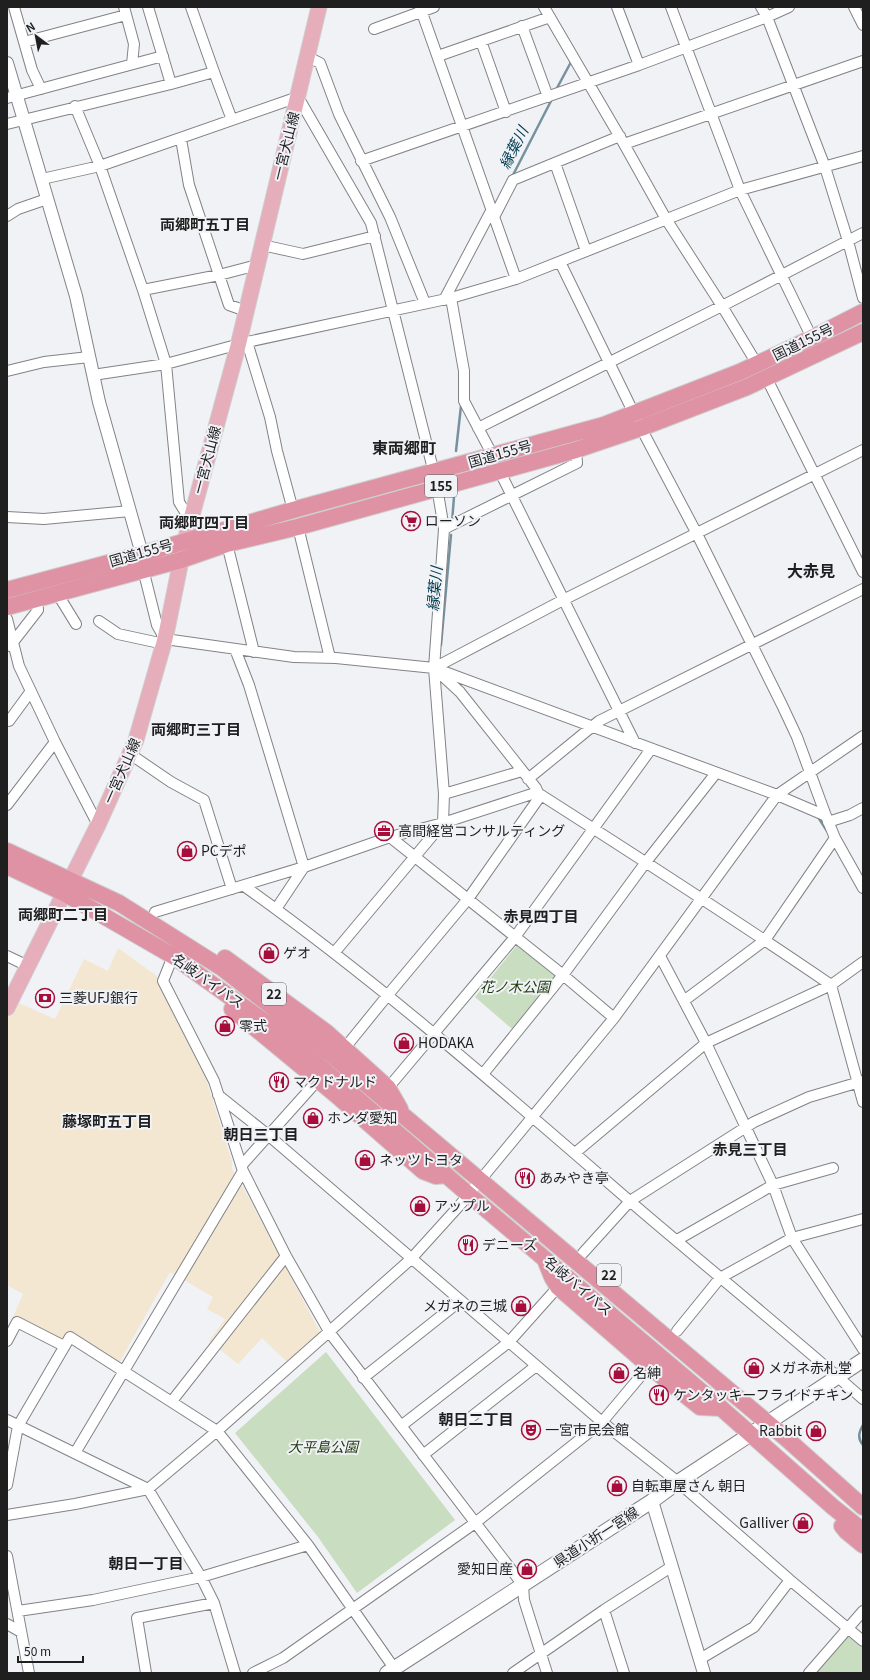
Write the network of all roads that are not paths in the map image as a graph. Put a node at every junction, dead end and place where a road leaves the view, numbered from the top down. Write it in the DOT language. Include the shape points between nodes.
graph roads {
  1 [pos="14,7"];
  2 [pos="148,7"];
  3 [pos="191,7"];
  4 [pos="434,7"];
  5 [pos="544,7"];
  6 [pos="617,7"];
  7 [pos="671,7"];
  8 [pos="761,7"];
  9 [pos="789,7"];
  10 [pos="854,7"];
  11 [pos="319,9"];
  12 [pos="421,9"];
  13 [pos="125,11"];
  14 [pos="550,17"];
  15 [pos="767,17"];
  16 [pos="862,21"];
  17 [pos="522,26"];
  18 [pos="374,29"];
  19 [pos="481,41"];
  20 [pos="24,42"];
  21 [pos="687,48"];
  22 [pos="163,56"];
  23 [pos="438,56"];
  24 [pos="308,57"];
  25 [pos="863,61"];
  26 [pos="7,63"];
  27 [pos="132,64"];
  28 [pos="639,65"];
  29 [pos="214,72"];
  30 [pos="588,83"];
  31 [pos="171,84"];
  32 [pos="793,85"];
  33 [pos="42,89"];
  34 [pos="12,97"];
  35 [pos="298,97"];
  36 [pos="548,97"];
  37 [pos="75,106"];
  38 [pos="506,112"];
  39 [pos="710,114"];
  40 [pos="23,119"];
  41 [pos="232,120"];
  42 [pos="7,124"];
  43 [pos="462,127"];
  44 [pos="181,138"];
  45 [pos="622,140"];
  46 [pos="863,156"];
  47 [pos="361,161"];
  48 [pos="555,163"];
  49 [pos="100,166"];
  50 [pos="825,167"];
  51 [pos="42,179"];
  52 [pos="740,190"];
  53 [pos="47,199"];
  54 [pos="492,214"];
  55 [pos="7,216"];
  56 [pos="666,219"];
  57 [pos="863,233"];
  58 [pos="375,236"];
  59 [pos="848,241"];
  60 [pos="262,245"];
  61 [pos="586,251"];
  62 [pos="560,262"];
  63 [pos="257,265"];
  64 [pos="219,275"];
  65 [pos="782,275"];
  66 [pos="516,278"];
  67 [pos="143,290"];
  68 [pos="863,298"];
  69 [pos="447,299"];
  70 [pos="425,303"];
  71 [pos="722,306"];
  72 [pos="394,310"];
  73 [pos="246,311"];
  74 [pos="863,312"];
  75 [pos="863,332"];
  76 [pos="812,338"];
  77 [pos="243,344"];
  78 [pos="89,357"];
  79 [pos="609,362"];
  80 [pos="166,364"];
  81 [pos="758,364"];
  82 [pos="7,371"];
  83 [pos="93,375"];
  84 [pos="767,379"];
  85 [pos="638,421"];
  86 [pos="478,428"];
  87 [pos="576,450"];
  88 [pos="863,450"];
  89 [pos="496,463"];
  90 [pos="815,475"];
  91 [pos="436,480"];
  92 [pos="512,494"];
  93 [pos="293,510"];
  94 [pos="130,511"];
  95 [pos="7,517"];
  96 [pos="190,520"];
  97 [pos="298,527"];
  98 [pos="444,530"];
  99 [pos="697,534"];
  100 [pos="184,541"];
  101 [pos="228,544"];
  102 [pos="180,560"];
  103 [pos="143,562"];
  104 [pos="863,572"];
  105 [pos="863,589"];
  106 [pos="7,590"];
  107 [pos="57,593"];
  108 [pos="37,598"];
  109 [pos="564,599"];
  110 [pos="7,607"];
  111 [pos="7,619"];
  112 [pos="99,621"];
  113 [pos="76,624"];
  114 [pos="165,642"];
  115 [pos="752,644"];
  116 [pos="10,646"];
  117 [pos="235,649"];
  118 [pos="254,652"];
  119 [pos="330,658"];
  120 [pos="434,668"];
  121 [pos="31,691"];
  122 [pos="620,711"];
  123 [pos="7,719"];
  124 [pos="592,726"];
  125 [pos="863,736"];
  126 [pos="55,742"];
  127 [pos="635,743"];
  128 [pos="651,749"];
  129 [pos="130,754"];
  130 [pos="716,773"];
  131 [pos="809,773"];
  132 [pos="525,775"];
  133 [pos="444,794"];
  134 [pos="540,795"];
  135 [pos="777,795"];
  136 [pos="7,805"];
  137 [pos="863,808"];
  138 [pos="827,819"];
  139 [pos="442,823"];
  140 [pos="98,825"];
  141 [pos="594,829"];
  142 [pos="390,837"];
  143 [pos="836,838"];
  144 [pos="7,851"];
  145 [pos="415,857"];
  146 [pos="646,862"];
  147 [pos="7,866"];
  148 [pos="304,867"];
  149 [pos="67,886"];
  150 [pos="244,886"];
  151 [pos="863,888"];
  152 [pos="232,889"];
  153 [pos="468,899"];
  154 [pos="701,899"];
  155 [pos="119,903"];
  156 [pos="276,909"];
  157 [pos="155,912"];
  158 [pos="515,937"];
  159 [pos="765,940"];
  160 [pos="334,953"];
  161 [pos="7,956"];
  162 [pos="173,956"];
  163 [pos="660,956"];
  164 [pos="863,962"];
  165 [pos="28,966"];
  166 [pos="563,975"];
  167 [pos="212,983"];
  168 [pos="831,985"];
  169 [pos="387,996"];
  170 [pos="684,1000"];
  171 [pos="7,1008"];
  172 [pos="614,1018"];
  173 [pos="302,1031"];
  174 [pos="326,1032"];
  175 [pos="433,1034"];
  176 [pos="706,1044"];
  177 [pos="344,1049"];
  178 [pos="482,1074"];
  179 [pos="318,1080"];
  180 [pos="861,1082"];
  181 [pos="388,1088"];
  182 [pos="335,1094"];
  183 [pos="218,1095"];
  184 [pos="360,1099"];
  185 [pos="863,1102"];
  186 [pos="532,1117"];
  187 [pos="405,1118"];
  188 [pos="745,1128"];
  189 [pos="268,1135"];
  190 [pos="575,1153"];
  191 [pos="242,1168"];
  192 [pos="833,1168"];
  193 [pos="446,1175"];
  194 [pos="480,1181"];
  195 [pos="773,1185"];
  196 [pos="468,1194"];
  197 [pos="502,1201"];
  198 [pos="630,1201"];
  199 [pos="863,1219"];
  200 [pos="792,1238"];
  201 [pos="677,1240"];
  202 [pos="583,1253"];
  203 [pos="286,1256"];
  204 [pos="544,1258"];
  205 [pos="412,1259"];
  206 [pos="720,1278"];
  207 [pos="564,1291"];
  208 [pos="460,1301"];
  209 [pos="598,1303"];
  210 [pos="677,1332"];
  211 [pos="330,1333"];
  212 [pos="7,1341"];
  213 [pos="509,1342"];
  214 [pos="64,1346"];
  215 [pos="863,1348"];
  216 [pos="863,1360"];
  217 [pos="536,1366"];
  218 [pos="648,1366"];
  219 [pos="702,1367"];
  220 [pos="124,1370"];
  221 [pos="838,1376"];
  222 [pos="363,1378"];
  223 [pos="863,1398"];
  224 [pos="172,1401"];
  225 [pos="721,1408"];
  226 [pos="7,1420"];
  227 [pos="602,1422"];
  228 [pos="768,1423"];
  229 [pos="18,1426"];
  230 [pos="401,1426"];
  231 [pos="217,1431"];
  232 [pos="750,1435"];
  233 [pos="788,1440"];
  234 [pos="75,1453"];
  235 [pos="423,1455"];
  236 [pos="678,1482"];
  237 [pos="7,1485"];
  238 [pos="148,1488"];
  239 [pos="863,1492"];
  240 [pos="652,1501"];
  241 [pos="832,1507"];
  242 [pos="863,1507"];
  243 [pos="7,1515"];
  244 [pos="475,1523"];
  245 [pos="863,1531"];
  246 [pos="308,1545"];
  247 [pos="863,1545"];
  248 [pos="7,1556"];
  249 [pos="672,1567"];
  250 [pos="200,1577"];
  251 [pos="790,1580"];
  252 [pos="523,1585"];
  253 [pos="214,1603"];
  254 [pos="353,1608"];
  255 [pos="604,1610"];
  256 [pos="18,1611"];
  257 [pos="863,1611"];
  258 [pos="7,1624"];
  259 [pos="848,1628"];
  260 [pos="21,1632"];
  261 [pos="863,1641"];
  262 [pos="541,1654"];
  263 [pos="700,1659"];
  264 [pos="393,1672"];
  265 [pos="29,1673"];
  266 [pos="146,1673"];
  267 [pos="235,1673"];
  268 [pos="253,1673"];
  269 [pos="513,1673"];
  270 [pos="547,1673"];
  271 [pos="624,1673"];
  272 [pos="704,1673"];
  273 [pos="809,1673"];
  1 -- 20 [label="street"];
  2 -- 22 [label="street"];
  3 -- 29 [label="street"];
  4 -- 12 [label="street"];
  5 -- 14 [label="street"];
  6 -- 28 [label="street"];
  7 -- 21 [label="street"];
  8 -- 15 [label="street"];
  9 -- 15 [label="street"];
  10 -- 16 [label="street"];
  11 -- 24 [label="main road, 一宮犬山線"];
  12 -- 18 [label="street"];
  12 -- 23 [label="street"];
  13 -- 20 [label="street"];
  13 -- 27 [label="street" via="134,44"];
  14 -- 17 [label="street"];
  14 -- 30 [label="street"];
  15 -- 21 [label="street"];
  15 -- 32 [label="street"];
  17 -- 19 [label="street"];
  17 -- 36 [label="street"];
  19 -- 23 [label="street"];
  19 -- 38 [label="street"];
  20 -- 33 [label="street" via="32,70"];
  21 -- 28 [label="street"];
  21 -- 39 [label="street"];
  22 -- 27 [label="street"];
  22 -- 31 [label="street"];
  23 -- 43 [label="street"];
  24 -- 35 [label="main road, 一宮犬山線"];
  24 -- 47 [label="street" via="320,63 339,114"];
  25 -- 32 [label="street"];
  26 -- 34 [label="street"];
  27 -- 33 [label="street"];
  28 -- 30 [label="street"];
  29 -- 31 [label="street"];
  29 -- 41 [label="street"];
  30 -- 36 [label="street"];
  30 -- 45 [label="street"];
  31 -- 37 [label="street"];
  32 -- 39 [label="street"];
  32 -- 50 [label="street"];
  33 -- 34 [label="street"];
  34 -- 40 [label="street"];
  35 -- 41 [label="street"];
  35 -- 58 [label="street" via="372,223"];
  35 -- 60 [label="main road, 一宮犬山線"];
  36 -- 38 [label="street"];
  37 -- 40 [label="street"];
  37 -- 49 [label="street"];
  38 -- 43 [label="street"];
  39 -- 45 [label="street"];
  39 -- 52 [label="street"];
  40 -- 42 [label="street"];
  40 -- 51 [label="street"];
  41 -- 44 [label="street"];
  43 -- 47 [label="street"];
  43 -- 54 [label="street"];
  44 -- 49 [label="street"];
  44 -- 64 [label="street" via="190,185"];
  45 -- 48 [label="street"];
  45 -- 56 [label="street"];
  46 -- 50 [label="street"];
  47 -- 70 [label="street" via="390,217"];
  48 -- 54 [label="street" via="513,180"];
  48 -- 61 [label="street"];
  49 -- 51 [label="street"];
  49 -- 67 [label="street"];
  50 -- 52 [label="street"];
  50 -- 59 [label="street"];
  51 -- 53 [label="street"];
  52 -- 56 [label="street"];
  52 -- 65 [label="street"];
  53 -- 55 [label="street" via="18,209"];
  53 -- 78 [label="street" via="76,296"];
  54 -- 66 [label="street"];
  54 -- 69 [label="street"];
  56 -- 61 [label="street"];
  56 -- 71 [label="street"];
  57 -- 59 [label="street"];
  58 -- 60 [label="street" via="302,254"];
  58 -- 72 [label="street"];
  59 -- 65 [label="street"];
  59 -- 68 [label="street"];
  60 -- 63 [label="main road, 一宮犬山線"];
  61 -- 62 [label="street"];
  62 -- 66 [label="street"];
  62 -- 79 [label="street"];
  63 -- 64 [label="street"];
  63 -- 73 [label="main road, 一宮犬山線"];
  64 -- 67 [label="street"];
  64 -- 73 [label="street" via="229,305"];
  65 -- 71 [label="street"];
  65 -- 76 [label="street"];
  66 -- 69 [label="street"];
  67 -- 80 [label="street"];
  69 -- 70 [label="street"];
  69 -- 86 [label="street" via="464,372 464,401"];
  70 -- 72 [label="street"];
  71 -- 79 [label="street"];
  71 -- 81 [label="street"];
  72 -- 77 [label="street"];
  72 -- 91 [label="street"];
  73 -- 77 [label="main road, 一宮犬山線"];
  74 -- 76 [label="highway, 国道155号 / 155"];
  75 -- 84 [label="highway, 国道155号 / 155"];
  76 -- 81 [label="highway, 国道155号 / 155"];
  77 -- 80 [label="street"];
  77 -- 93 [label="street" via="270,417"];
  77 -- 96 [label="main road, 一宮犬山線"];
  78 -- 82 [label="street" via="44,362"];
  78 -- 83 [label="street"];
  79 -- 85 [label="street"];
  79 -- 86 [label="street"];
  80 -- 83 [label="street"];
  80 -- 96 [label="street" via="179,502"];
  81 -- 85 [label="highway, 国道155号 / 155"];
  83 -- 94 [label="street"];
  84 -- 85 [label="highway, 国道155号 / 155"];
  84 -- 90 [label="street"];
  85 -- 87 [label="highway, 国道155号 / 155"];
  85 -- 89 [label="highway, 国道155号 / 155" via="604,425"];
  85 -- 99 [label="street"];
  86 -- 89 [label="street"];
  87 -- 89 [label="highway, 国道155号 / 155"];
  87 -- 92 [label="street" via="577,463"];
  88 -- 90 [label="street"];
  89 -- 91 [label="highway, 国道155号 / 155"];
  89 -- 92 [label="street"];
  90 -- 99 [label="street"];
  90 -- 104 [label="street"];
  91 -- 93 [label="highway, 国道155号 / 155"];
  91 -- 97 [label="highway, 国道155号 / 155"];
  91 -- 98 [label="street"];
  92 -- 98 [label="street"];
  92 -- 109 [label="street"];
  93 -- 100 [label="highway, 国道155号 / 155"];
  94 -- 95 [label="street" via="44,519"];
  94 -- 103 [label="street"];
  96 -- 100 [label="main road, 一宮犬山線"];
  97 -- 101 [label="highway, 国道155号 / 155"];
  97 -- 119 [label="street"];
  98 -- 120 [label="street"];
  99 -- 109 [label="street"];
  99 -- 115 [label="street"];
  100 -- 102 [label="main road, 一宮犬山線"];
  100 -- 103 [label="highway, 国道155号 / 155"];
  101 -- 102 [label="highway, 国道155号 / 155"];
  101 -- 118 [label="street"];
  102 -- 103 [label="highway, 国道155号 / 155"];
  102 -- 114 [label="main road, 一宮犬山線"];
  103 -- 106 [label="highway, 国道155号 / 155"];
  103 -- 107 [label="highway, 国道155号 / 155"];
  103 -- 114 [label="street" via="157,625"];
  105 -- 115 [label="street"];
  107 -- 108 [label="highway, 国道155号 / 155"];
  107 -- 113 [label="street"];
  108 -- 110 [label="highway, 国道155号 / 155"];
  108 -- 116 [label="street" via="38,610"];
  109 -- 120 [label="street"];
  109 -- 122 [label="street"];
  111 -- 116 [label="street"];
  112 -- 114 [label="street" via="118,634"];
  114 -- 117 [label="street"];
  114 -- 129 [label="main road, 一宮犬山線"];
  115 -- 122 [label="street"];
  115 -- 131 [label="street" via="797,737"];
  116 -- 121 [label="street"];
  117 -- 118 [label="street"];
  117 -- 148 [label="street" via="249,685"];
  118 -- 119 [label="street"];
  119 -- 120 [label="street"];
  120 -- 124 [label="street"];
  120 -- 132 [label="street" via="460,692"];
  120 -- 133 [label="street"];
  121 -- 123 [label="street" via="9,721"];
  121 -- 126 [label="street"];
  122 -- 124 [label="street"];
  122 -- 127 [label="street"];
  124 -- 127 [label="street"];
  124 -- 132 [label="street"];
  125 -- 131 [label="street"];
  126 -- 136 [label="street"];
  126 -- 140 [label="street"];
  127 -- 128 [label="street"];
  128 -- 130 [label="street"];
  128 -- 141 [label="street"];
  129 -- 140 [label="main road, 一宮犬山線"];
  129 -- 152 [label="street" via="171,782 204,800"];
  130 -- 135 [label="street"];
  130 -- 146 [label="street"];
  131 -- 135 [label="street"];
  131 -- 138 [label="street"];
  132 -- 133 [label="street"];
  132 -- 134 [label="street"];
  133 -- 139 [label="street"];
  134 -- 139 [label="street" via="535,793"];
  134 -- 141 [label="street"];
  134 -- 153 [label="street"];
  135 -- 138 [label="street"];
  135 -- 154 [label="street"];
  137 -- 138 [label="street" via="850,815"];
  138 -- 143 [label="street"];
  139 -- 142 [label="street"];
  139 -- 145 [label="street"];
  140 -- 149 [label="main road, 一宮犬山線"];
  141 -- 146 [label="street"];
  141 -- 158 [label="street"];
  142 -- 145 [label="street"];
  142 -- 148 [label="street"];
  143 -- 151 [label="street"];
  143 -- 159 [label="street"];
  144 -- 149 [label="highway, 名岐バイパス / 22"];
  145 -- 153 [label="street"];
  145 -- 160 [label="street"];
  146 -- 154 [label="street"];
  146 -- 166 [label="street"];
  147 -- 149 [label="highway, 名岐バイパス / 22"];
  148 -- 150 [label="street"];
  148 -- 156 [label="street"];
  149 -- 155 [label="highway, 名岐バイパス / 22"];
  149 -- 162 [label="highway, 名岐バイパス / 22"];
  149 -- 165 [label="main road, 一宮犬山線"];
  150 -- 152 [label="street"];
  150 -- 156 [label="street"];
  152 -- 157 [label="street"];
  153 -- 158 [label="street"];
  153 -- 169 [label="street"];
  154 -- 159 [label="street"];
  154 -- 163 [label="street"];
  155 -- 157 [label="highway, 22" via="141,906"];
  155 -- 173 [label="highway, 名岐バイパス / 22" via="222,968"];
  156 -- 160 [label="street"];
  157 -- 174 [label="highway, 22" via="231,961"];
  158 -- 166 [label="street"];
  158 -- 175 [label="street"];
  159 -- 168 [label="street"];
  159 -- 170 [label="street"];
  160 -- 169 [label="street"];
  161 -- 165 [label="street"];
  162 -- 167 [label="highway, 名岐バイパス / 22"];
  162 -- 183 [label="street" via="163,981 214,1081"];
  163 -- 170 [label="street"];
  163 -- 172 [label="street"];
  164 -- 168 [label="street"];
  165 -- 171 [label="main road, 一宮犬山線"];
  166 -- 172 [label="street"];
  166 -- 178 [label="street"];
  167 -- 179 [label="highway, 22" via="230,1007"];
  167 -- 184 [label="highway, 名岐バイパス / 22" via="286,1037"];
  168 -- 176 [label="street"];
  168 -- 180 [label="street"];
  169 -- 175 [label="street"];
  169 -- 177 [label="street"];
  170 -- 176 [label="street"];
  172 -- 186 [label="street"];
  173 -- 174 [label="highway"];
  173 -- 187 [label="highway, 名岐バイパス / 22"];
  174 -- 177 [label="highway, 22"];
  175 -- 178 [label="street"];
  175 -- 181 [label="street"];
  176 -- 188 [label="street"];
  176 -- 190 [label="street"];
  177 -- 181 [label="highway, 22"];
  178 -- 186 [label="street"];
  179 -- 182 [label="highway, 22"];
  179 -- 189 [label="street"];
  180 -- 185 [label="street"];
  180 -- 188 [label="street" via="809,1097"];
  181 -- 187 [label="highway, 22"];
  182 -- 184 [label="highway"];
  182 -- 193 [label="highway, 22" via="423,1171 436,1176"];
  183 -- 189 [label="street"];
  183 -- 191 [label="street"];
  184 -- 193 [label="highway, 名岐バイパス / 22"];
  186 -- 190 [label="street"];
  186 -- 194 [label="street"];
  187 -- 194 [label="highway, 名岐バイパス / 22"];
  188 -- 195 [label="street"];
  188 -- 198 [label="street"];
  189 -- 191 [label="street"];
  189 -- 205 [label="street"];
  190 -- 198 [label="street"];
  191 -- 203 [label="street"];
  191 -- 220 [label="street"];
  192 -- 195 [label="street"];
  193 -- 196 [label="highway, 名岐バイパス / 22"];
  194 -- 196 [label="street"];
  194 -- 197 [label="highway, 名岐バイパス / 22"];
  195 -- 200 [label="street"];
  195 -- 201 [label="street"];
  196 -- 204 [label="highway, 名岐バイパス / 22"];
  196 -- 205 [label="street"];
  197 -- 202 [label="highway, 22" via="524,1205"];
  197 -- 219 [label="highway, 名岐バイパス / 22"];
  198 -- 201 [label="street"];
  198 -- 202 [label="street"];
  199 -- 200 [label="street"];
  200 -- 206 [label="street"];
  200 -- 215 [label="street"];
  201 -- 206 [label="street"];
  202 -- 210 [label="highway, 22"];
  203 -- 211 [label="street"];
  203 -- 224 [label="street"];
  204 -- 207 [label="highway, 22" via="552,1278"];
  204 -- 209 [label="highway, 名岐バイパス / 22"];
  205 -- 208 [label="street"];
  205 -- 211 [label="street"];
  206 -- 210 [label="street"];
  206 -- 221 [label="street"];
  207 -- 209 [label="highway"];
  207 -- 213 [label="street"];
  207 -- 218 [label="highway, 22"];
  208 -- 213 [label="street"];
  208 -- 222 [label="street"];
  209 -- 225 [label="highway, 名岐バイパス / 22"];
  210 -- 219 [label="highway, 22"];
  211 -- 222 [label="street"];
  211 -- 231 [label="street"];
  212 -- 214 [label="street" via="16,1322"];
  213 -- 217 [label="street"];
  213 -- 230 [label="street"];
  214 -- 220 [label="street" via="70,1337"];
  214 -- 229 [label="street"];
  216 -- 221 [label="main road, 県道小折一宮線"];
  217 -- 227 [label="street"];
  217 -- 235 [label="street"];
  218 -- 225 [label="highway, 22" via="700,1407"];
  218 -- 227 [label="street"];
  219 -- 228 [label="highway, 名岐バイパス / 22"];
  220 -- 224 [label="street"];
  220 -- 234 [label="street"];
  221 -- 223 [label="street"];
  221 -- 228 [label="main road, 県道小折一宮線"];
  222 -- 230 [label="street"];
  224 -- 231 [label="street"];
  225 -- 232 [label="highway, 名岐バイパス / 22"];
  226 -- 229 [label="street"];
  227 -- 236 [label="street"];
  227 -- 244 [label="street"];
  228 -- 232 [label="main road, 県道小折一宮線"];
  228 -- 233 [label="highway, 名岐バイパス / 22"];
  229 -- 234 [label="street"];
  229 -- 237 [label="street"];
  230 -- 235 [label="street"];
  231 -- 238 [label="street"];
  231 -- 246 [label="street"];
  232 -- 236 [label="main road, 県道小折一宮線"];
  232 -- 241 [label="highway, 名岐バイパス / 22"];
  233 -- 239 [label="highway, 22" via="807,1445"];
  233 -- 242 [label="highway, 名岐バイパス / 22"];
  234 -- 238 [label="street"];
  235 -- 244 [label="street"];
  236 -- 240 [label="main road, 県道小折一宮線"];
  236 -- 251 [label="street"];
  238 -- 243 [label="street"];
  238 -- 250 [label="street"];
  240 -- 249 [label="street"];
  240 -- 252 [label="main road, 県道小折一宮線"];
  241 -- 245 [label="highway, 名岐バイパス / 22"];
  241 -- 247 [label="highway, 22" via="846,1531"];
  244 -- 252 [label="street"];
  244 -- 254 [label="street"];
  246 -- 250 [label="street"];
  246 -- 254 [label="street"];
  248 -- 256 [label="street"];
  249 -- 255 [label="street"];
  249 -- 263 [label="street"];
  250 -- 253 [label="street"];
  250 -- 256 [label="street" via="94,1600"];
  251 -- 259 [label="street"];
  251 -- 263 [label="street" via="754,1627"];
  252 -- 262 [label="street" via="524,1600"];
  252 -- 264 [label="main road, 県道小折一宮線"];
  253 -- 266 [label="street" via="136,1618"];
  253 -- 267 [label="street"];
  254 -- 264 [label="street"];
  254 -- 268 [label="street" via="282,1658"];
  255 -- 262 [label="street"];
  255 -- 271 [label="street"];
  256 -- 260 [label="street"];
  257 -- 259 [label="street"];
  258 -- 260 [label="street"];
  259 -- 261 [label="street"];
  259 -- 273 [label="street"];
  260 -- 265 [label="street"];
  262 -- 269 [label="street"];
  262 -- 270 [label="street"];
  263 -- 272 [label="street"];
}
